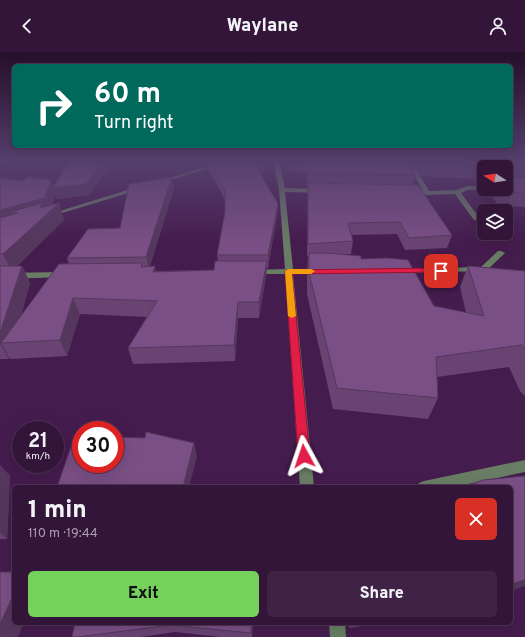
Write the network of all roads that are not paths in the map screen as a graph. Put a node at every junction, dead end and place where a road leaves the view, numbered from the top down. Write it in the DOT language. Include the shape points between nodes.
graph roads {
  1 [pos="140,188"];
  2 [pos="424,188"];
  3 [pos="466,188"];
  4 [pos="282,190"];
  5 [pos="328,191"];
  6 [pos="404,192"];
  7 [pos="457,192"];
  8 [pos="427,193"];
  9 [pos="40,218"];
  10 [pos="476,219"];
  11 [pos="501,254"];
  12 [pos="288,271"];
  13 [pos="328,271"];
  14 [pos="392,271"];
  15 [pos="242,272"];
  16 [pos="70,275"];
  17 [pos="0,276"];
  18 [pos="525,466"];
  19 [pos="307,485"];
  20 [pos="434,485"];
  21 [pos="337,625"];
  22 [pos="338,637"];
  1 -- 9 [label="street"];
  2 -- 8 [label="street"];
  3 -- 7 [label="street"];
  4 -- 5 [label="street"];
  4 -- 12 [label="street"];
  6 -- 8 [label="street"];
  7 -- 8 [label="street"];
  7 -- 10 [label="street"];
  11 -- 14 [label="street" via="483,269"];
  12 -- 13 [label="street"];
  12 -- 15 [label="street"];
  12 -- 19 [label="street"];
  16 -- 17 [label="street"];
  18 -- 20 [label="street"];
  21 -- 22 [label="street"];
}
